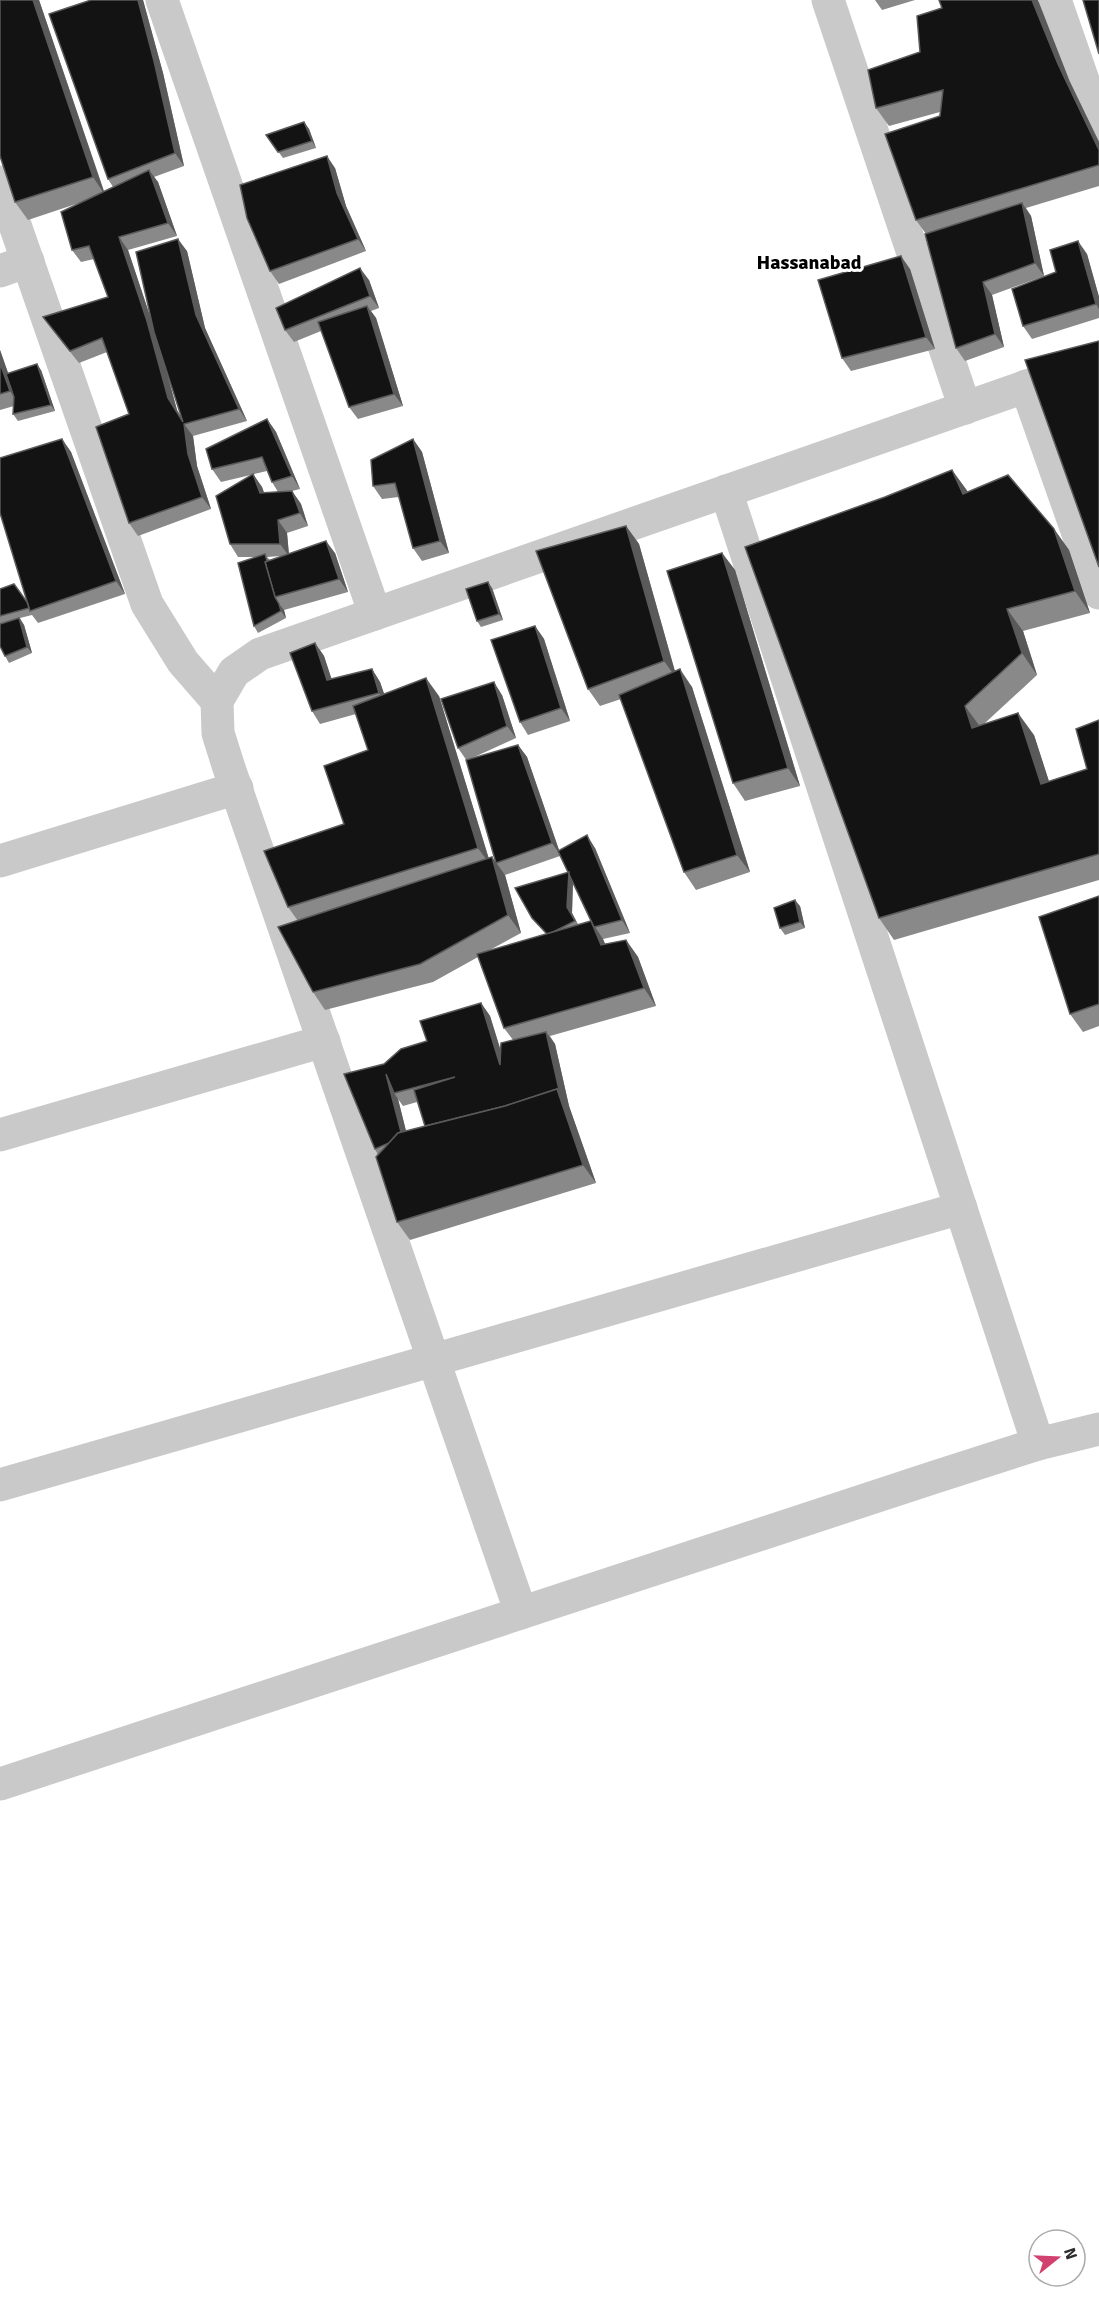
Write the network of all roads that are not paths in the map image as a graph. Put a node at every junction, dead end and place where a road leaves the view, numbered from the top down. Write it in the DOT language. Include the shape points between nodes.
graph roads {
  1 [pos="162,0"];
  2 [pos="828,0"];
  3 [pos="1055,0"];
  4 [pos="1099,126"];
  5 [pos="0,182"];
  6 [pos="14,266"];
  7 [pos="1099,361"];
  8 [pos="1026,386"];
  9 [pos="965,408"];
  10 [pos="726,491"];
  11 [pos="1099,593"];
  12 [pos="375,614"];
  13 [pos="217,701"];
  14 [pos="237,788"];
  15 [pos="0,861"];
  16 [pos="324,1041"];
  17 [pos="0,1135"];
  18 [pos="961,1208"];
  19 [pos="434,1360"];
  20 [pos="1099,1429"];
  21 [pos="1038,1444"];
  22 [pos="0,1485"];
  23 [pos="521,1613"];
  24 [pos="0,1784"];
  1 -- 12 [label="street"];
  2 -- 9 [label="street"];
  3 -- 4 [label="street"];
  5 -- 6 [label="street"];
  6 -- 13 [label="street" via="147,604 183,662"];
  7 -- 8 [label="street"];
  8 -- 9 [label="street"];
  8 -- 11 [label="street"];
  9 -- 10 [label="street"];
  10 -- 12 [label="street"];
  10 -- 18 [label="street"];
  12 -- 13 [label="street" via="260,654 234,672"];
  13 -- 14 [label="street" via="218,733"];
  14 -- 15 [label="street"];
  14 -- 16 [label="street"];
  16 -- 17 [label="street"];
  16 -- 19 [label="street"];
  18 -- 19 [label="street"];
  18 -- 21 [label="street"];
  19 -- 22 [label="street"];
  19 -- 23 [label="street"];
  20 -- 21 [label="street"];
  21 -- 23 [label="street"];
  23 -- 24 [label="street"];
}
